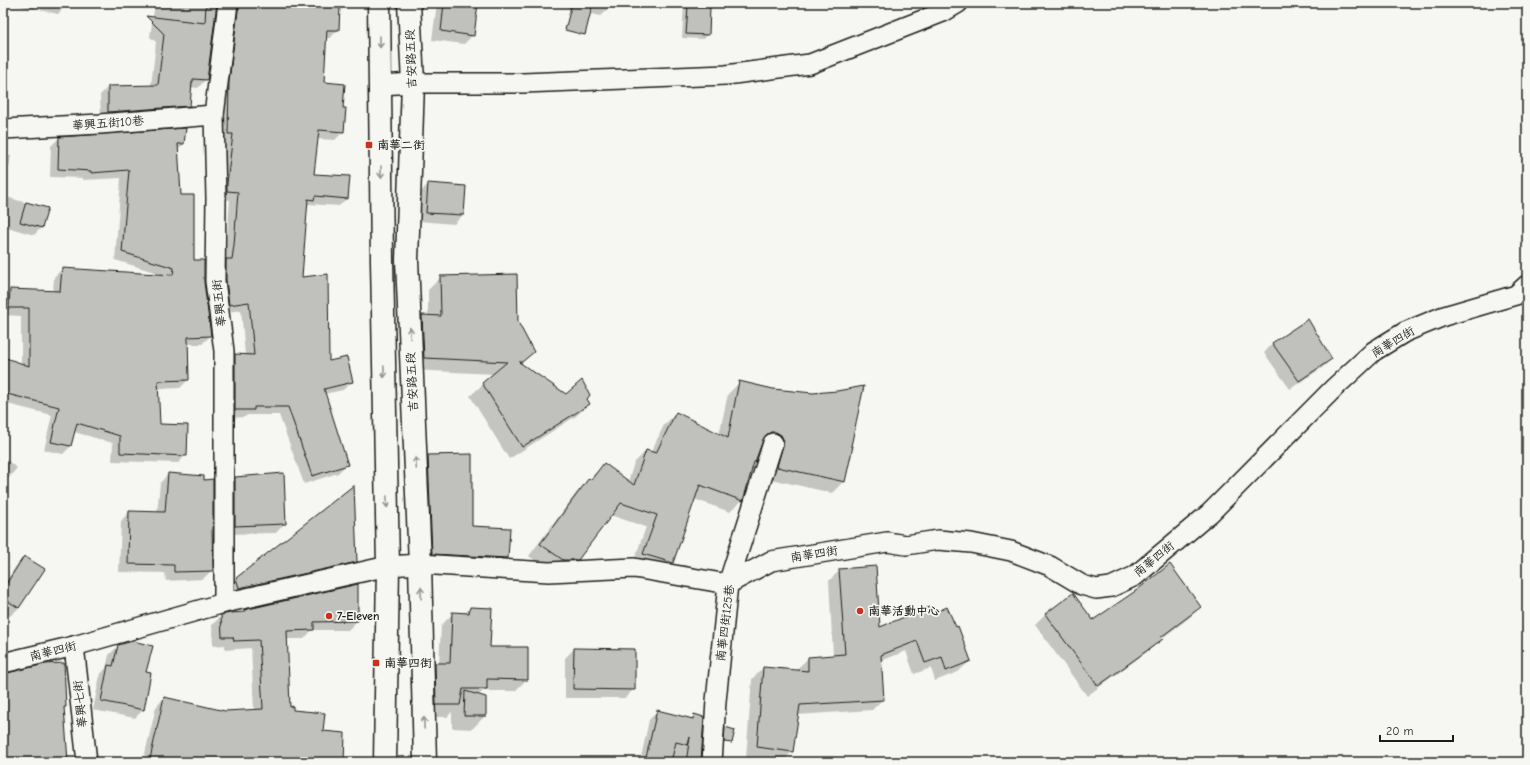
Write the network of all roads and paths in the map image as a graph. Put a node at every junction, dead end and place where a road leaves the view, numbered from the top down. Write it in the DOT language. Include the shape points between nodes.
graph roads {
  1 [pos="228,3"];
  2 [pos="379,3"];
  3 [pos="410,3"];
  4 [pos="958,3"];
  5 [pos="413,83"];
  6 [pos="381,85"];
  7 [pos="214,115"];
  8 [pos="3,129"];
  9 [pos="1527,285"];
  10 [pos="773,443"];
  11 [pos="420,564"];
  12 [pos="388,566"];
  13 [pos="728,584"];
  14 [pos="224,603"];
  15 [pos="74,646"];
  16 [pos="3,663"];
  17 [pos="87,762"];
  18 [pos="385,762"];
  19 [pos="425,762"];
  20 [pos="712,762"];
  1 -- 7 [label="street, 華興五街"];
  2 -- 6 [label="main road, one-way"];
  3 -- 5 [label="main road, 吉安路五段"];
  4 -- 5 [label="street" via="943,12 810,64 726,75 523,83"];
  5 -- 6 [label="street"];
  11 -- 5 [label="main road, 吉安路五段, one-way" via="406,260"];
  6 -- 12 [label="main road, one-way"];
  7 -- 8 [label="street, 華興五街10巷"];
  7 -- 14 [label="street, 華興五街" via="215,281 224,351"];
  9 -- 13 [label="street, 南華四街" via="1516,296 1444,316 1405,332 1374,350 1210,514 1135,576 1111,587 1096,589 1082,584 1050,566 1011,551 938,540 906,545 888,542 771,561"];
  10 -- 13 [label="street, 南華四街125巷"];
  11 -- 12 [label="street, 南華四街"];
  11 -- 13 [label="street, 南華四街" via="549,572 634,568"];
  19 -- 11 [label="main road, 吉安路五段, one-way"];
  12 -- 14 [label="street, 南華四街"];
  12 -- 18 [label="main road"];
  13 -- 20 [label="street, 南華四街125巷"];
  14 -- 15 [label="street, 南華四街"];
  15 -- 16 [label="street, 南華四街"];
  15 -- 17 [label="street, 華興七街"];
}
